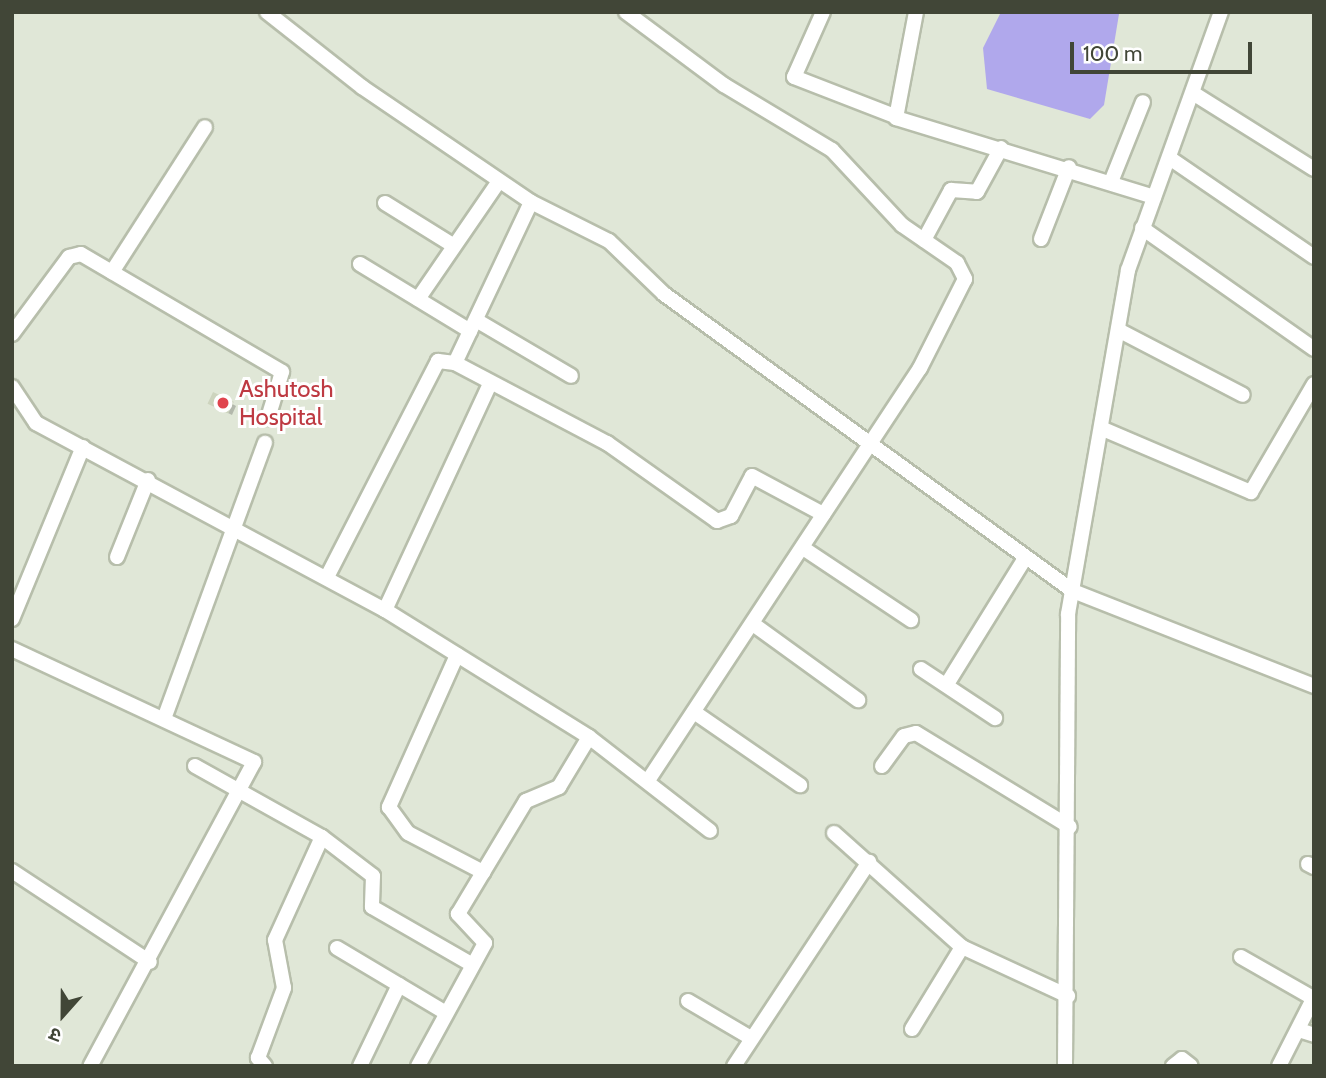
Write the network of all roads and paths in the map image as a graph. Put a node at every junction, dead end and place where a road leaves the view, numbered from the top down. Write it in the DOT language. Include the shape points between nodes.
graph roads {
  1 [pos="267,12"];
  2 [pos="626,12"];
  3 [pos="823,12"];
  4 [pos="916,12"];
  5 [pos="1221,12"];
  6 [pos="1196,95"];
  7 [pos="1143,102"];
  8 [pos="897,117"];
  9 [pos="205,127"];
  10 [pos="1001,148"];
  11 [pos="1171,159"];
  12 [pos="1069,167"];
  13 [pos="1314,169"];
  14 [pos="499,181"];
  15 [pos="1111,182"];
  16 [pos="1154,197"];
  17 [pos="531,202"];
  18 [pos="385,203"];
  19 [pos="1142,228"];
  20 [pos="1041,239"];
  21 [pos="924,240"];
  22 [pos="454,246"];
  23 [pos="1314,257"];
  24 [pos="360,264"];
  25 [pos="112,272"];
  26 [pos="418,299"];
  27 [pos="473,326"];
  28 [pos="1122,332"];
  29 [pos="12,334"];
  30 [pos="1314,349"];
  31 [pos="455,363"];
  32 [pos="571,376"];
  33 [pos="490,384"];
  34 [pos="1314,384"];
  35 [pos="12,387"];
  36 [pos="1243,395"];
  37 [pos="268,418"];
  38 [pos="1103,429"];
  39 [pos="870,439"];
  40 [pos="265,443"];
  41 [pos="83,447"];
  42 [pos="148,480"];
  43 [pos="823,514"];
  44 [pos="235,525"];
  45 [pos="803,548"];
  46 [pos="117,557"];
  47 [pos="1025,558"];
  48 [pos="327,577"];
  49 [pos="1073,591"];
  50 [pos="385,610"];
  51 [pos="12,620"];
  52 [pos="911,620"];
  53 [pos="753,624"];
  54 [pos="12,649"];
  55 [pos="457,655"];
  56 [pos="921,669"];
  57 [pos="947,684"];
  58 [pos="1314,686"];
  59 [pos="858,700"];
  60 [pos="694,712"];
  61 [pos="165,716"];
  62 [pos="995,718"];
  63 [pos="589,737"];
  64 [pos="195,766"];
  65 [pos="882,766"];
  66 [pos="648,781"];
  67 [pos="800,785"];
  68 [pos="242,793"];
  69 [pos="1070,827"];
  70 [pos="710,831"];
  71 [pos="834,833"];
  72 [pos="322,836"];
  73 [pos="869,862"];
  74 [pos="12,871"];
  75 [pos="483,872"];
  76 [pos="962,947"];
  77 [pos="337,948"];
  78 [pos="1241,957"];
  79 [pos="150,962"];
  80 [pos="473,965"];
  81 [pos="399,985"];
  82 [pos="1068,996"];
  83 [pos="1313,998"];
  84 [pos="688,1001"];
  85 [pos="446,1013"];
  86 [pos="912,1029"];
  87 [pos="1299,1030"];
  88 [pos="1314,1035"];
  89 [pos="751,1038"];
  90 [pos="90,1066"];
  91 [pos="265,1066"];
  92 [pos="360,1066"];
  93 [pos="418,1066"];
  94 [pos="734,1066"];
  95 [pos="1065,1066"];
  96 [pos="1172,1066"];
  97 [pos="1191,1066"];
  98 [pos="1279,1066"];
  1 -- 14 [label="street" via="362,88"];
  2 -- 21 [label="street" via="724,85 822,142"];
  3 -- 8 [label="street" via="794,78"];
  4 -- 8 [label="street"];
  5 -- 6 [label="street"];
  6 -- 11 [label="street"];
  6 -- 13 [label="street"];
  7 -- 15 [label="street"];
  8 -- 10 [label="street"];
  9 -- 25 [label="street"];
  10 -- 12 [label="street"];
  10 -- 21 [label="street" via="981,189 946,195"];
  11 -- 16 [label="street"];
  11 -- 23 [label="street"];
  12 -- 15 [label="street"];
  12 -- 20 [label="street"];
  14 -- 17 [label="street"];
  14 -- 22 [label="street"];
  15 -- 16 [label="street"];
  16 -- 19 [label="street"];
  17 -- 27 [label="street"];
  17 -- 39 [label="street" via="610,241 664,294"];
  18 -- 22 [label="street"];
  19 -- 28 [label="street" via="1128,270"];
  19 -- 30 [label="street"];
  21 -- 39 [label="street" via="957,262 965,279 920,368"];
  22 -- 26 [label="street"];
  24 -- 26 [label="street"];
  25 -- 29 [label="street" via="73,253"];
  25 -- 37 [label="street" via="282,372"];
  26 -- 27 [label="street"];
  27 -- 31 [label="street"];
  27 -- 32 [label="street"];
  28 -- 36 [label="street"];
  28 -- 38 [label="street"];
  31 -- 33 [label="street"];
  31 -- 48 [label="street" via="431,366"];
  33 -- 43 [label="street" via="607,443 717,521 730,516 752,476"];
  33 -- 50 [label="street"];
  34 -- 38 [label="street" via="1251,492"];
  35 -- 41 [label="street" via="30,419"];
  38 -- 49 [label="street"];
  39 -- 43 [label="street"];
  39 -- 47 [label="street"];
  40 -- 44 [label="street"];
  41 -- 42 [label="street"];
  41 -- 51 [label="street"];
  42 -- 44 [label="street"];
  42 -- 46 [label="street"];
  43 -- 45 [label="street"];
  44 -- 48 [label="street"];
  44 -- 61 [label="street"];
  45 -- 52 [label="street"];
  45 -- 53 [label="street"];
  47 -- 49 [label="street"];
  47 -- 57 [label="street"];
  48 -- 50 [label="street"];
  49 -- 58 [label="street"];
  49 -- 69 [label="street"];
  50 -- 55 [label="street"];
  53 -- 59 [label="street"];
  53 -- 60 [label="street"];
  54 -- 61 [label="street"];
  55 -- 63 [label="street"];
  55 -- 75 [label="street" via="388,807 408,833"];
  56 -- 57 [label="street"];
  57 -- 62 [label="street"];
  60 -- 66 [label="street"];
  60 -- 67 [label="street"];
  61 -- 68 [label="street" via="253,759"];
  63 -- 66 [label="street"];
  63 -- 75 [label="street" via="559,787 526,801"];
  64 -- 68 [label="street"];
  65 -- 69 [label="street" via="904,736 916,733"];
  66 -- 70 [label="street"];
  68 -- 72 [label="street"];
  68 -- 79 [label="street"];
  69 -- 82 [label="street"];
  71 -- 73 [label="street"];
  72 -- 80 [label="street" via="373,876 372,907"];
  72 -- 91 [label="street" via="275,940 285,988 258,1058"];
  73 -- 76 [label="street"];
  73 -- 89 [label="street"];
  74 -- 79 [label="street"];
  75 -- 80 [label="street" via="457,919 484,939"];
  76 -- 82 [label="street"];
  76 -- 86 [label="street"];
  77 -- 81 [label="street"];
  78 -- 83 [label="street"];
  79 -- 90 [label="street"];
  80 -- 85 [label="street"];
  81 -- 85 [label="street"];
  81 -- 92 [label="street"];
  82 -- 95 [label="street"];
  83 -- 87 [label="street"];
  84 -- 89 [label="street"];
  85 -- 93 [label="street"];
  87 -- 88 [label="street"];
  87 -- 98 [label="street"];
  89 -- 94 [label="street"];
  96 -- 97 [label="street" via="1182,1059"];
}
